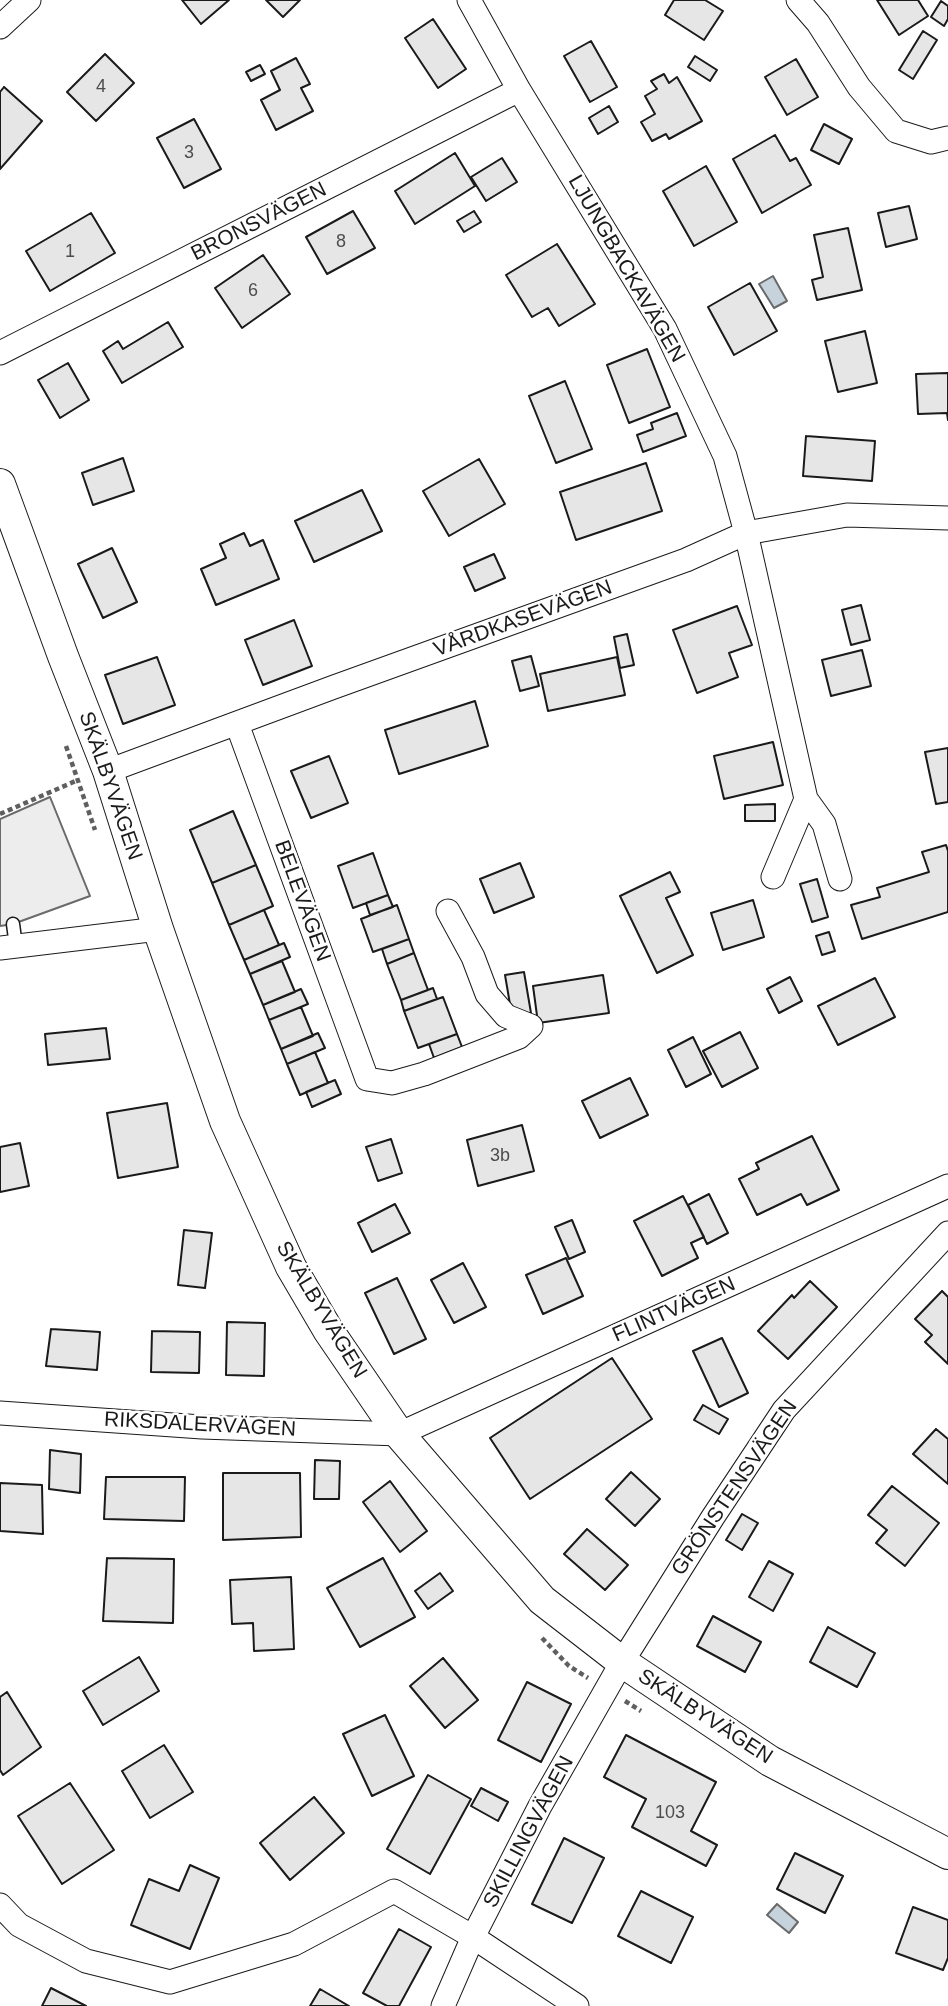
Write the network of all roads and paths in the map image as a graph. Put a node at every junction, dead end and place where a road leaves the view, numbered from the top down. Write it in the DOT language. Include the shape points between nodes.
graph roads {
  1 [pos="29,0"];
  2 [pos="469,0"];
  3 [pos="798,0"];
  4 [pos="0,27"];
  5 [pos="519,90"];
  6 [pos="948,138"];
  7 [pos="0,353"];
  8 [pos="0,484"];
  9 [pos="948,518"];
  10 [pos="746,533"];
  11 [pos="237,724"];
  12 [pos="64,739"];
  13 [pos="108,771"];
  14 [pos="78,780"];
  15 [pos="806,799"];
  16 [pos="781,807"];
  17 [pos="0,814"];
  18 [pos="99,842"];
  19 [pos="773,877"];
  20 [pos="840,879"];
  21 [pos="447,911"];
  22 [pos="158,929"];
  23 [pos="10,939"];
  24 [pos="948,1186"];
  25 [pos="948,1233"];
  26 [pos="0,1413"];
  27 [pos="399,1434"];
  28 [pos="536,1631"];
  29 [pos="622,1662"];
  30 [pos="606,1690"];
  31 [pos="651,1717"];
  32 [pos="948,1854"];
  33 [pos="0,1905"];
  34 [pos="473,1937"];
  35 [pos="552,1997"];
  36 [pos="443,2006"];
  37 [pos="577,2006"];
  1 -- 4 [label="street"];
  2 -- 5 [label="street, LJUNGBACKAVÄGEN"];
  3 -- 6 [label="street" via="896,131 931,142"];
  5 -- 7 [label="street, BRONSVÄGEN"];
  5 -- 10 [label="street, LJUNGBACKAVÄGEN" via="665,329 725,456"];
  8 -- 13 [label="street, SKÄLBYVÄGEN"];
  9 -- 10 [label="street, VÅRDKASEVÄGEN" via="847,514"];
  10 -- 11 [label="street, VÅRDKASEVÄGEN" via="686,560"];
  10 -- 15 [label="street, LJUNGBACKAVÄGEN"];
  11 -- 13 [label="street, VÅRDKASEVÄGEN"];
  11 -- 21 [label="street, BELEVÄGEN" via="367,1079 392,1083 424,1073 519,1037 531,1026 506,1016 487,993"];
  12 -- 14 [label="path"];
  13 -- 22 [label="street, SKÄLBYVÄGEN"];
  14 -- 17 [label="path"];
  14 -- 18 [label="path"];
  15 -- 16 [label="street"];
  15 -- 19 [label="street"];
  15 -- 20 [label="street" via="824,824"];
  22 -- 23 [label="street"];
  22 -- 27 [label="street, SKÄLBYVÄGEN" via="225,1121 291,1267"];
  24 -- 27 [label="street, FLINTVÄGEN"];
  25 -- 29 [label="street, GRÖNSTENSVÄGEN" via="784,1410"];
  26 -- 27 [label="street, RIKSDALERVÄGEN"];
  27 -- 29 [label="street, SKÄLBYVÄGEN" via="542,1600"];
  28 -- 30 [label="path" via="569,1666"];
  29 -- 30 [label="street, SKILLINGVÄGEN"];
  29 -- 32 [label="street, SKÄLBYVÄGEN" via="770,1761"];
  30 -- 31 [label="path"];
  30 -- 34 [label="street, SKILLINGVÄGEN"];
  33 -- 34 [label="street" via="19,1925 86,1961 170,1982 294,1944 394,1891"];
  34 -- 35 [label="street"];
  34 -- 36 [label="street, SKILLINGVÄGEN"];
  35 -- 37 [label="street"];
}
